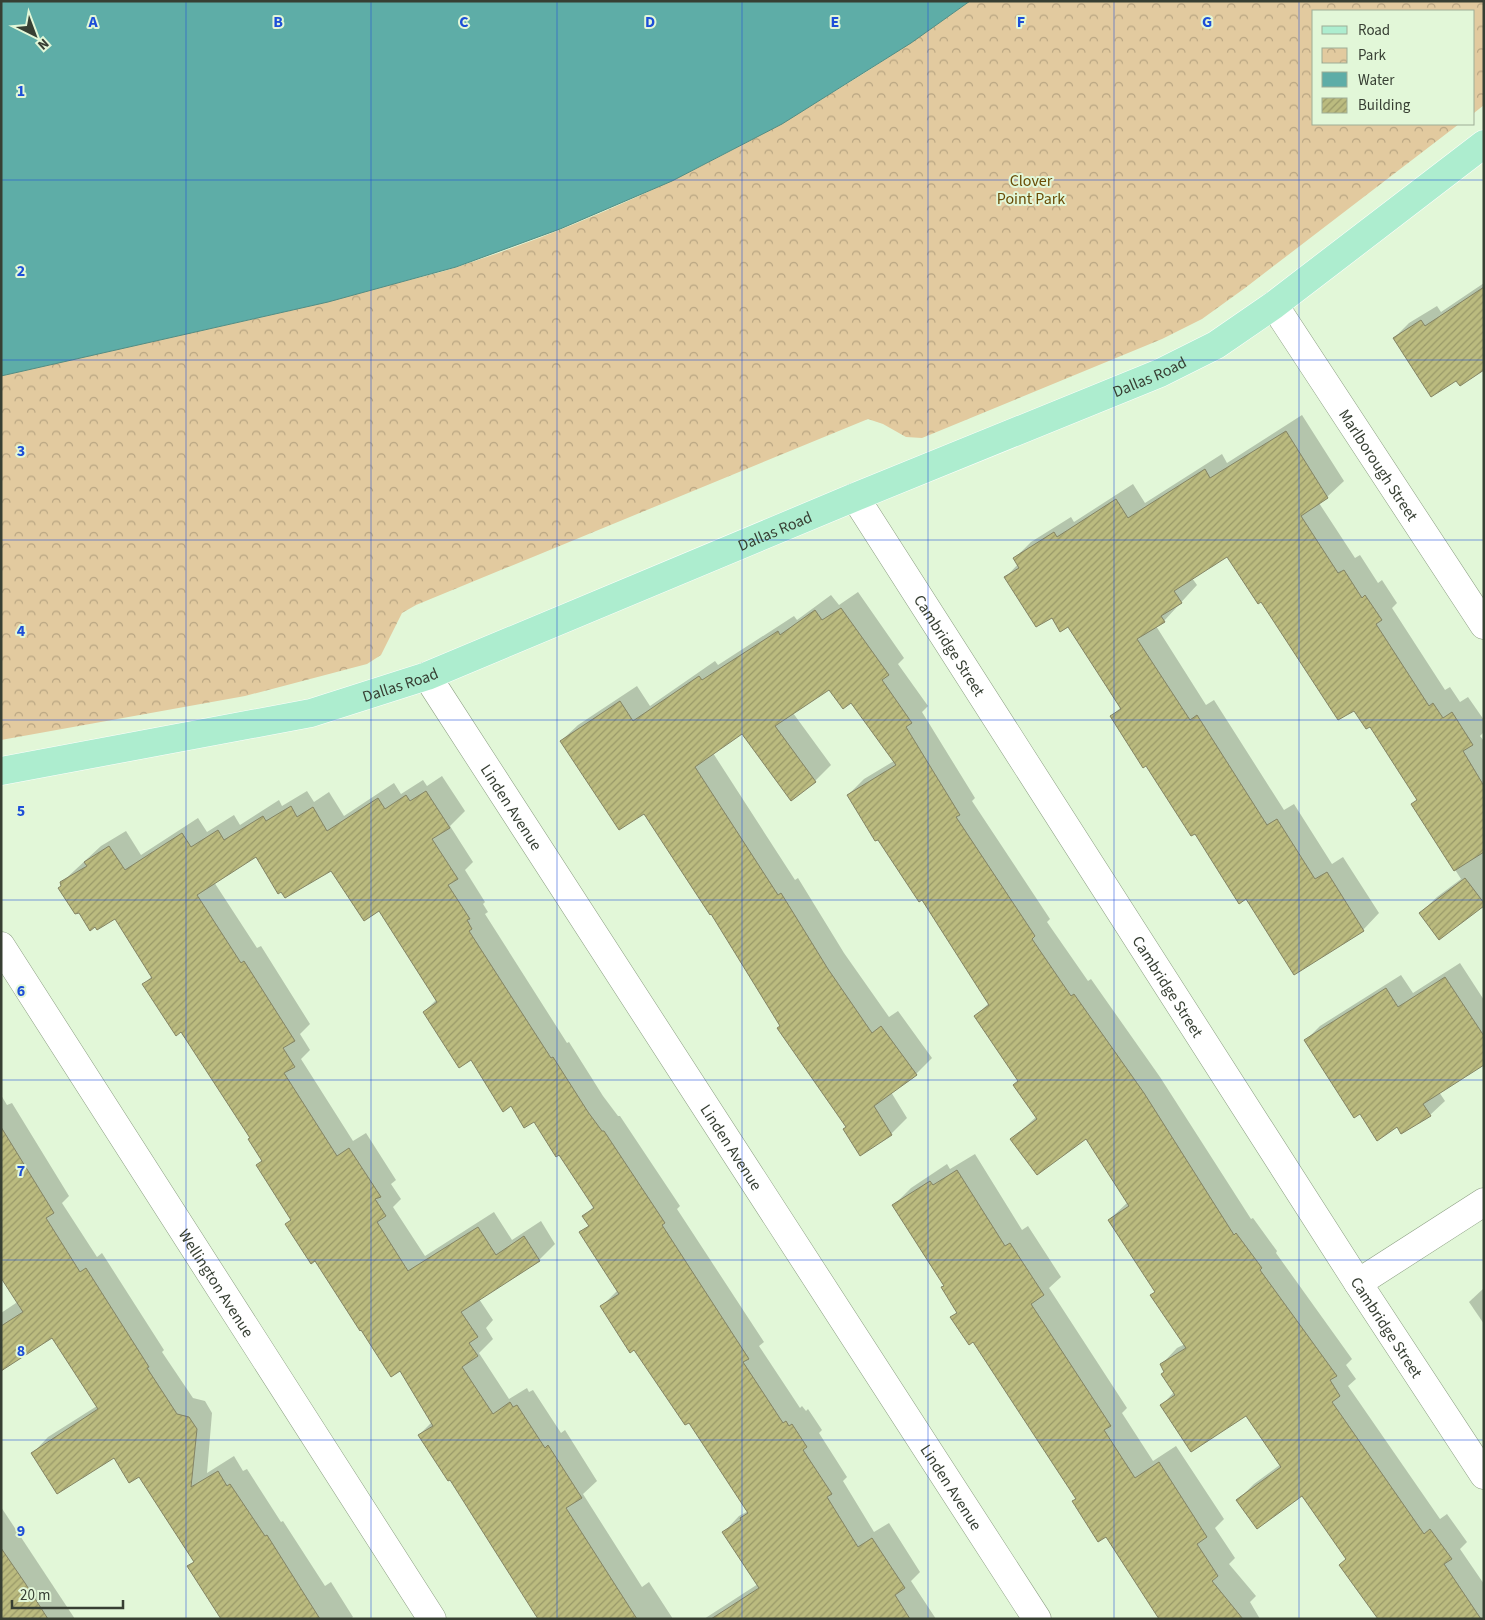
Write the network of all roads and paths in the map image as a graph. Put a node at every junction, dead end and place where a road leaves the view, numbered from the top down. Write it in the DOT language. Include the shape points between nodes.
graph roads {
  1 [pos="1484,144"];
  2 [pos="1274,305"];
  3 [pos="855,498"];
  4 [pos="1484,625"];
  5 [pos="427,676"];
  6 [pos="1,772"];
  7 [pos="1,946"];
  8 [pos="1484,1202"];
  9 [pos="1358,1283"];
  10 [pos="1484,1475"];
  11 [pos="432,1619"];
  12 [pos="1037,1619"];
  1 -- 2 [label="main road, Dallas Road"];
  2 -- 3 [label="main road, Dallas Road" via="1216,345 1160,373"];
  2 -- 4 [label="street, Marlborough Street"];
  3 -- 5 [label="main road, Dallas Road"];
  3 -- 9 [label="street, Cambridge Street"];
  5 -- 6 [label="main road, Dallas Road" via="311,713"];
  5 -- 12 [label="street, Linden Avenue"];
  7 -- 11 [label="street, Wellington Avenue"];
  8 -- 9 [label="street"];
  9 -- 10 [label="street, Cambridge Street"];
}
